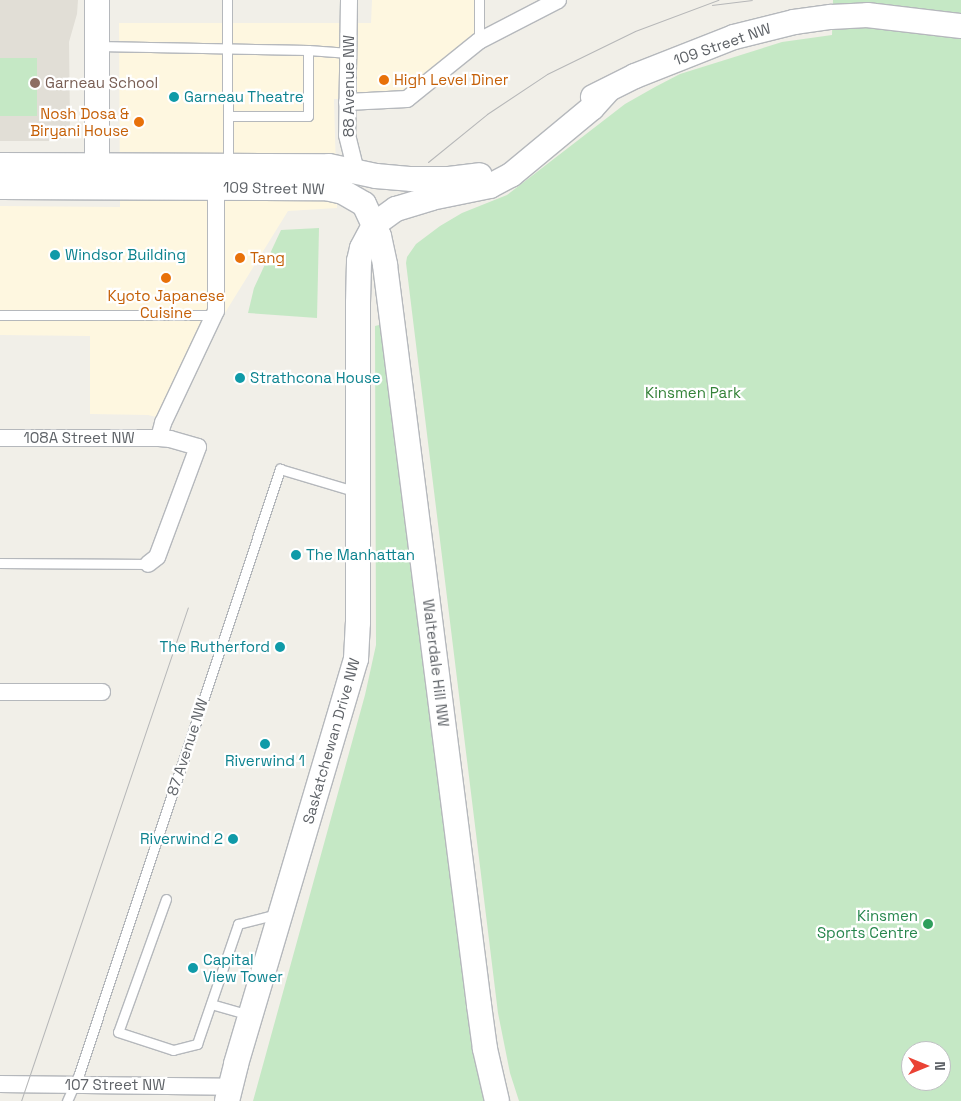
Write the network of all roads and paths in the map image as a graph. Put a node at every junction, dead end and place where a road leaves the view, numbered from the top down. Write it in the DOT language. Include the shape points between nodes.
graph roads {
  1 [pos="97,0"];
  2 [pos="227,0"];
  3 [pos="349,0"];
  4 [pos="479,0"];
  5 [pos="558,0"];
  6 [pos="953,25"];
  7 [pos="479,42"];
  8 [pos="97,46"];
  9 [pos="227,48"];
  10 [pos="308,50"];
  11 [pos="349,52"];
  12 [pos="608,90"];
  13 [pos="347,102"];
  14 [pos="228,116"];
  15 [pos="0,165"];
  16 [pos="228,165"];
  17 [pos="356,171"];
  18 [pos="98,177"];
  19 [pos="0,187"];
  20 [pos="216,188"];
  21 [pos="375,224"];
  22 [pos="0,315"];
  23 [pos="214,315"];
  24 [pos="0,438"];
  25 [pos="158,438"];
  26 [pos="358,492"];
  27 [pos="0,563"];
  28 [pos="148,564"];
  29 [pos="0,692"];
  30 [pos="102,692"];
  31 [pos="166,899"];
  32 [pos="281,913"];
  33 [pos="211,1004"];
  34 [pos="250,1015"];
  35 [pos="0,1084"];
  36 [pos="74,1084"];
  37 [pos="229,1094"];
  38 [pos="67,1101"];
  39 [pos="497,1101"];
  1 -- 8 [label="main road"];
  2 -- 9 [label="lane"];
  3 -- 11 [label="street, 88 Avenue NW"];
  4 -- 7 [label="lane"];
  5 -- 7 [label="street"];
  6 -- 12 [label="main road, 109 Street NW" via="867,15 794,22 734,37"];
  7 -- 13 [label="street" via="407,99"];
  8 -- 9 [label="lane"];
  8 -- 18 [label="main road"];
  9 -- 10 [label="lane"];
  9 -- 14 [label="lane"];
  10 -- 11 [label="lane"];
  10 -- 14 [label="lane" via="308,116"];
  11 -- 13 [label="street, 88 Avenue NW"];
  12 -- 17 [label="main road, 109 Street NW" via="588,100 503,165 489,172 449,179 412,179"];
  12 -- 21 [label="main road, 109 Street NW" via="592,108 512,175 490,186 430,198 396,209"];
  13 -- 17 [label="street, 88 Avenue NW" via="348,135"];
  14 -- 16 [label="lane"];
  15 -- 18 [label="main road, 109 Street NW"];
  16 -- 17 [label="main road, 109 Street NW" via="329,166"];
  16 -- 18 [label="main road, 109 Street NW"];
  18 -- 19 [label="main road, 109 Street NW"];
  18 -- 20 [label="main road, 109 Street NW"];
  20 -- 21 [label="main road, 109 Street NW" via="326,188 343,192 364,204"];
  20 -- 23 [label="street"];
  21 -- 26 [label="main road, Saskatchewan Drive NW" via="359,260"];
  21 -- 39 [label="main road, Walterdale Hill NW" via="388,287 485,1049"];
  22 -- 23 [label="lane"];
  23 -- 25 [label="street" via="162,423"];
  24 -- 25 [label="street, 108A Street NW"];
  25 -- 28 [label="street, 108A Street NW" via="198,447 158,557"];
  26 -- 32 [label="main road, Saskatchewan Drive NW" via="356,659"];
  26 -- 36 [label="lane, 87 Avenue NW" via="280,469"];
  27 -- 28 [label="lane"];
  29 -- 30 [label="street"];
  31 -- 33 [label="lane" via="118,1032 173,1050 197,1044"];
  32 -- 33 [label="lane" via="238,924"];
  32 -- 34 [label="main road, Saskatchewan Drive NW"];
  33 -- 34 [label="lane"];
  34 -- 37 [label="main road, Saskatchewan Drive NW"];
  35 -- 36 [label="street, 107 Street NW"];
  36 -- 37 [label="street, 107 Street NW"];
  36 -- 38 [label="lane, 87 Avenue NW"];
}
